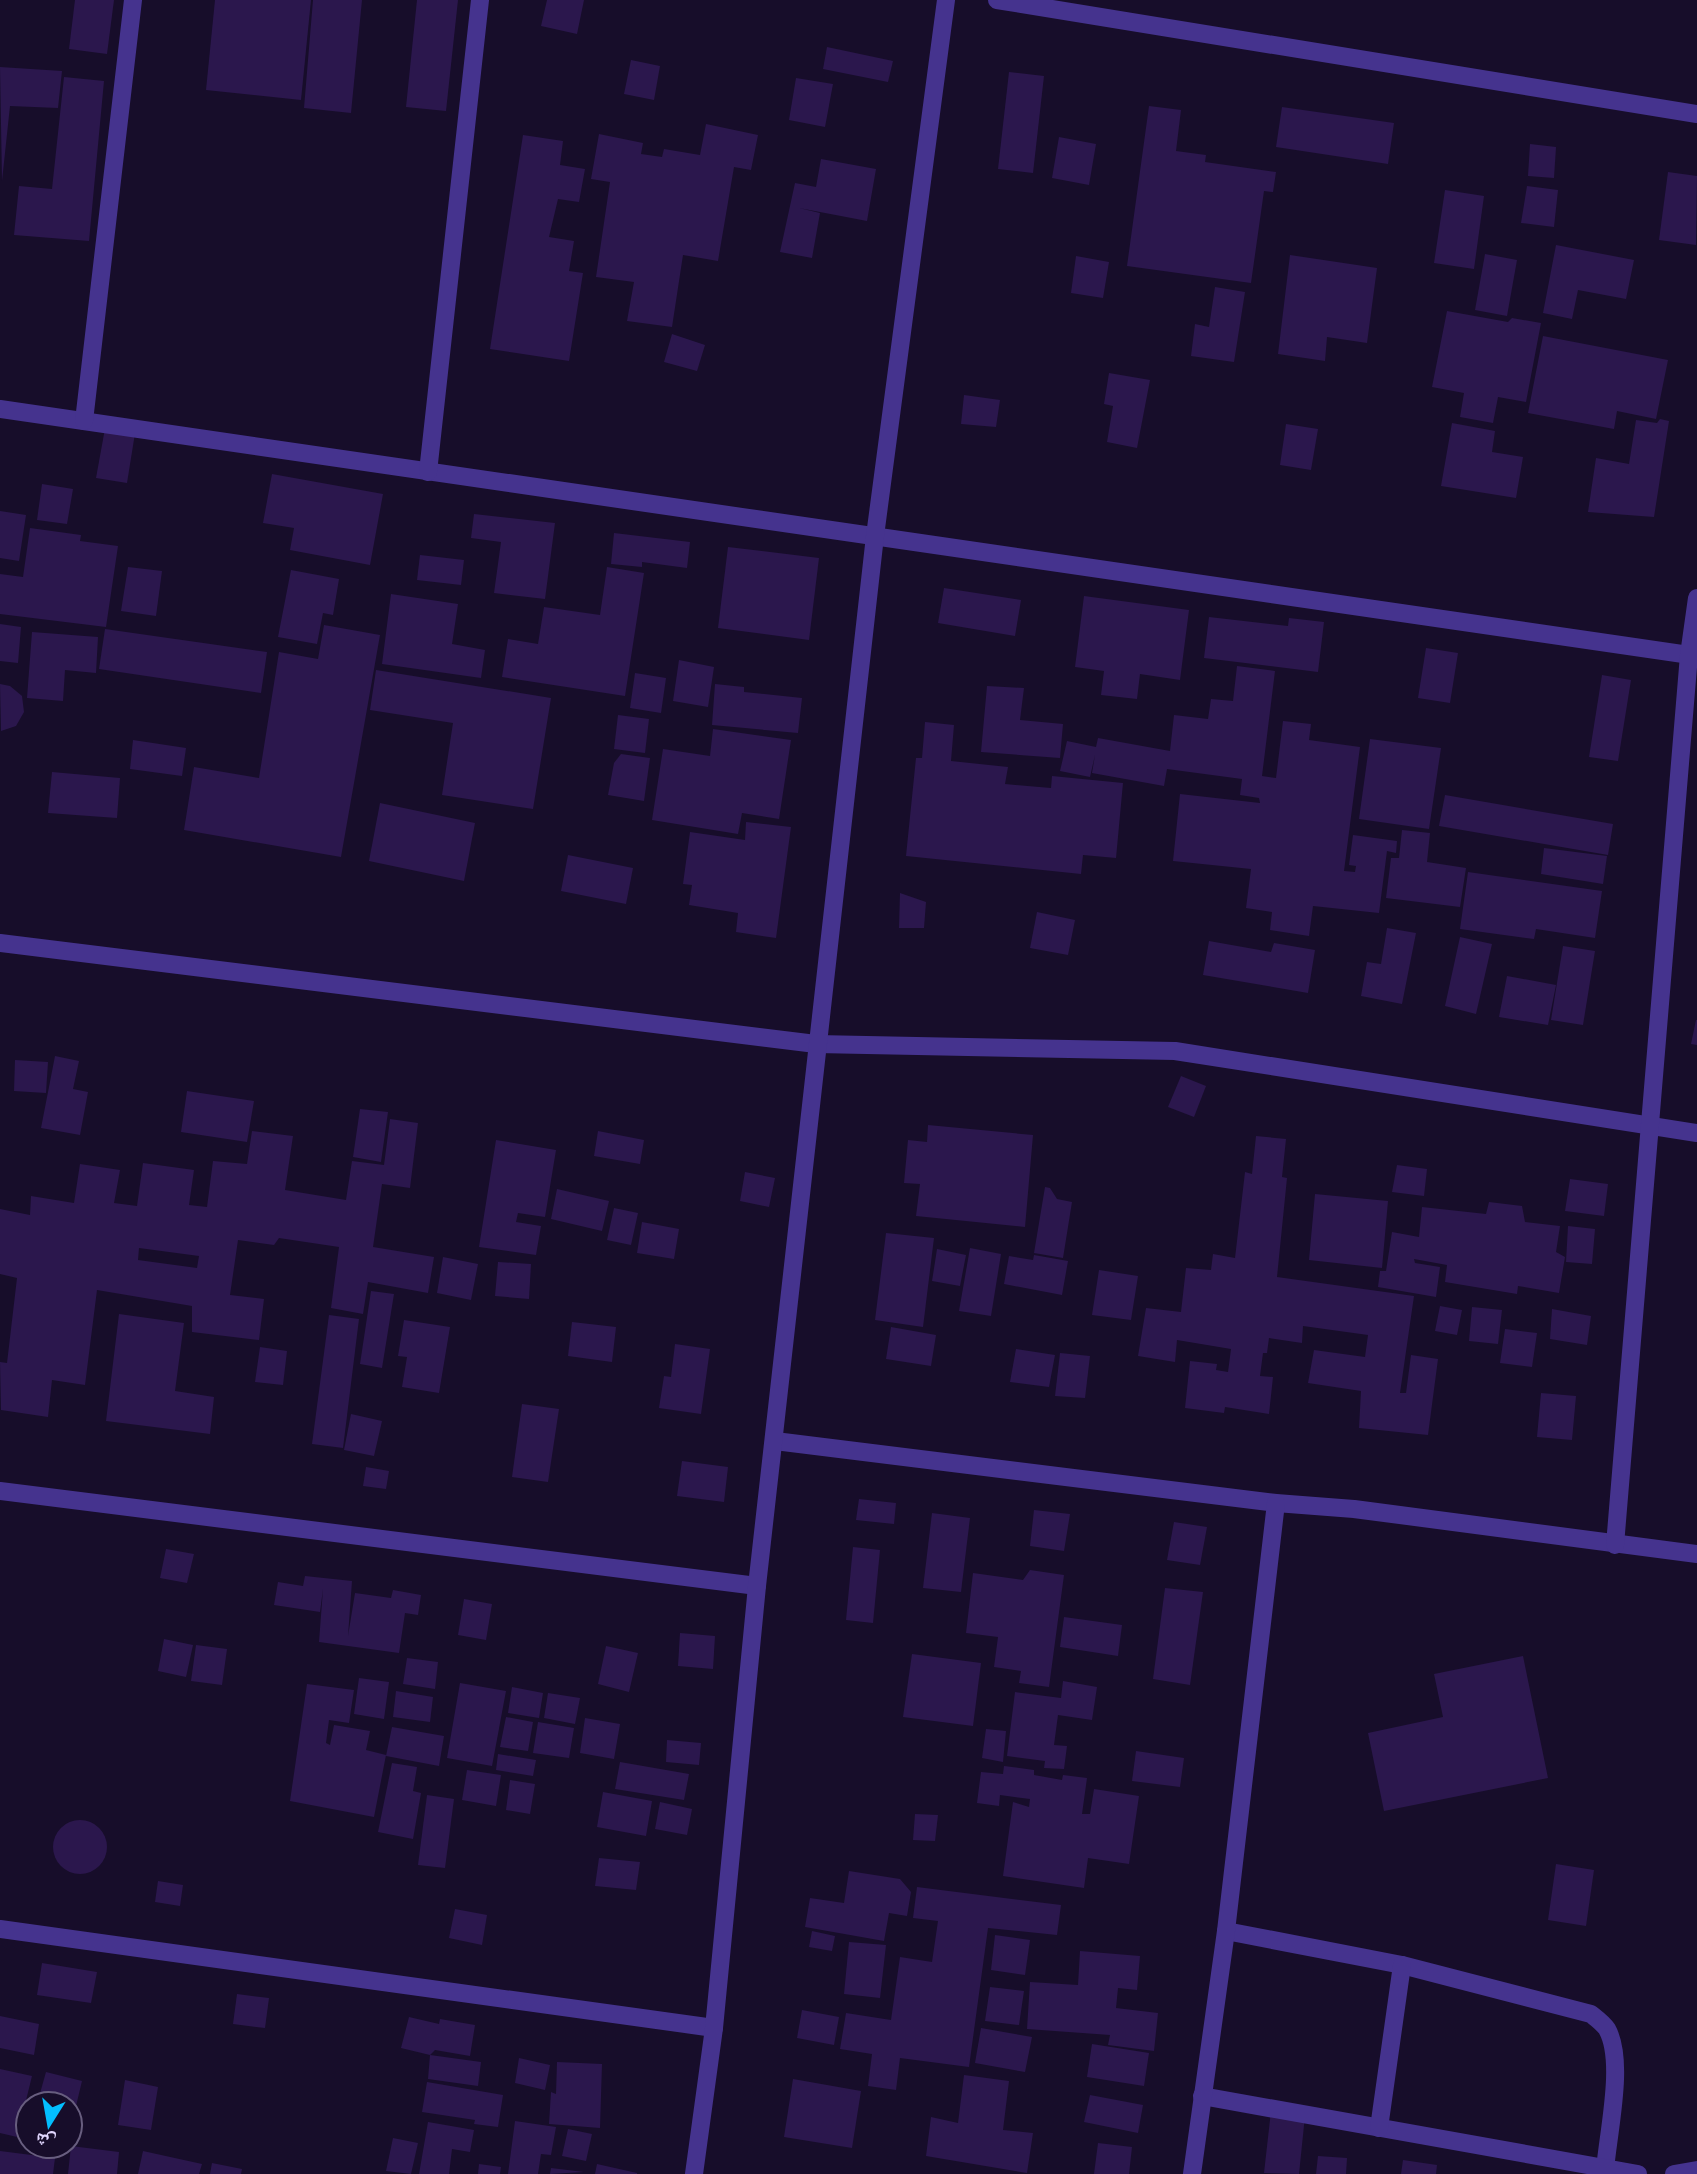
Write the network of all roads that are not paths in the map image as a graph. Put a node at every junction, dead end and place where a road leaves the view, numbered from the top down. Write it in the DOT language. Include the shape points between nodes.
graph roads {
  1 [pos="133,0"];
  2 [pos="480,0"];
  3 [pos="946,0"];
  4 [pos="997,0"];
  5 [pos="1697,114"];
  6 [pos="0,410"];
  7 [pos="84,421"];
  8 [pos="428,471"];
  9 [pos="875,536"];
  10 [pos="1697,598"];
  11 [pos="1693,655"];
  12 [pos="0,943"];
  13 [pos="816,1044"];
  14 [pos="1652,1125"];
  15 [pos="1697,1133"];
  16 [pos="775,1441"];
  17 [pos="0,1491"];
  18 [pos="1276,1503"];
  19 [pos="1615,1545"];
  20 [pos="1697,1554"];
  21 [pos="757,1586"];
  22 [pos="0,1929"];
  23 [pos="1226,1931"];
  24 [pos="1402,1965"];
  25 [pos="714,2028"];
  26 [pos="1202,2096"];
  27 [pos="1380,2128"];
  28 [pos="1605,2169"];
  29 [pos="694,2174"];
  30 [pos="1192,2174"];
  31 [pos="1638,2174"];
  1 -- 7 [label="street"];
  2 -- 8 [label="street"];
  3 -- 9 [label="street"];
  4 -- 5 [label="street"];
  6 -- 7 [label="street"];
  7 -- 8 [label="street"];
  8 -- 9 [label="street"];
  9 -- 11 [label="street"];
  9 -- 13 [label="street"];
  10 -- 11 [label="street"];
  11 -- 14 [label="street"];
  12 -- 13 [label="street"];
  13 -- 14 [label="street" via="1175,1051"];
  13 -- 16 [label="street"];
  14 -- 15 [label="street"];
  14 -- 19 [label="street"];
  16 -- 18 [label="street"];
  16 -- 21 [label="street"];
  17 -- 21 [label="street"];
  18 -- 19 [label="street" via="1354,1509"];
  18 -- 23 [label="street"];
  19 -- 20 [label="street"];
  21 -- 25 [label="street"];
  22 -- 25 [label="street"];
  23 -- 24 [label="street"];
  23 -- 26 [label="street"];
  24 -- 27 [label="street"];
  24 -- 28 [label="street" via="1591,2014 1606,2026 1613,2044 1614,2082"];
  25 -- 29 [label="street"];
  26 -- 27 [label="street"];
  26 -- 30 [label="street"];
  27 -- 28 [label="street"];
  28 -- 31 [label="street"];
}
